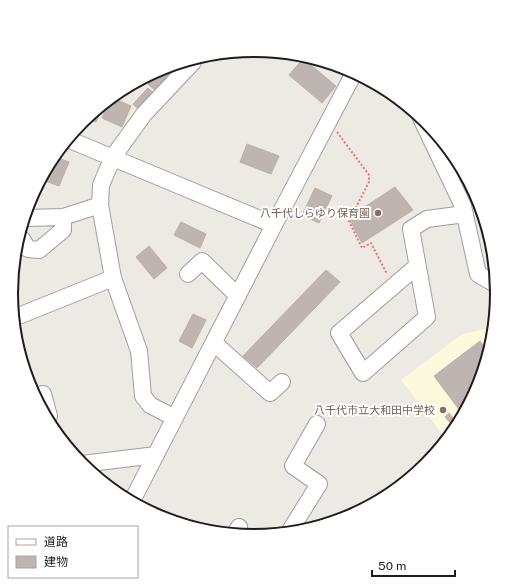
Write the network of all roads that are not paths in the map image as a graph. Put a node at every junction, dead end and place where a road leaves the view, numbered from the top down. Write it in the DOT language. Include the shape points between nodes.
graph roads {
  1 [pos="180,69"];
  2 [pos="351,78"];
  3 [pos="431,137"];
  4 [pos="73,141"];
  5 [pos="113,157"];
  6 [pos="100,205"];
  7 [pos="464,214"];
  8 [pos="63,217"];
  9 [pos="31,218"];
  10 [pos="274,226"];
  11 [pos="24,242"];
  12 [pos="417,266"];
  13 [pos="188,274"];
  14 [pos="113,278"];
  15 [pos="489,281"];
  16 [pos="238,296"];
  17 [pos="19,316"];
  18 [pos="214,343"];
  19 [pos="282,382"];
  20 [pos="43,394"];
  21 [pos="45,403"];
  22 [pos="175,418"];
  23 [pos="317,424"];
  24 [pos="156,455"];
  25 [pos="90,463"];
  26 [pos="135,496"];
  27 [pos="295,525"];
  1 -- 5 [label="street"];
  2 -- 10 [label="street"];
  3 -- 7 [label="street" via="463,206"];
  4 -- 5 [label="street"];
  5 -- 6 [label="street" via="101,185"];
  5 -- 10 [label="street"];
  6 -- 8 [label="street"];
  6 -- 14 [label="street"];
  7 -- 12 [label="street" via="427,219 411,229"];
  7 -- 15 [label="street" via="478,274"];
  8 -- 9 [label="street"];
  8 -- 11 [label="street" via="63,230 39,250 28,249"];
  10 -- 16 [label="street"];
  12 -- 12 [label="street" via="426,318 362,373 338,333"];
  13 -- 16 [label="street" via="202,261"];
  14 -- 17 [label="street"];
  14 -- 22 [label="street" via="139,351 143,396 150,405"];
  16 -- 18 [label="street"];
  18 -- 19 [label="street" via="270,393"];
  18 -- 22 [label="street"];
  20 -- 21 [label="street"];
  22 -- 24 [label="street"];
  23 -- 27 [label="street" via="293,466 319,484"];
  24 -- 25 [label="street"];
  24 -- 26 [label="street"];
}
